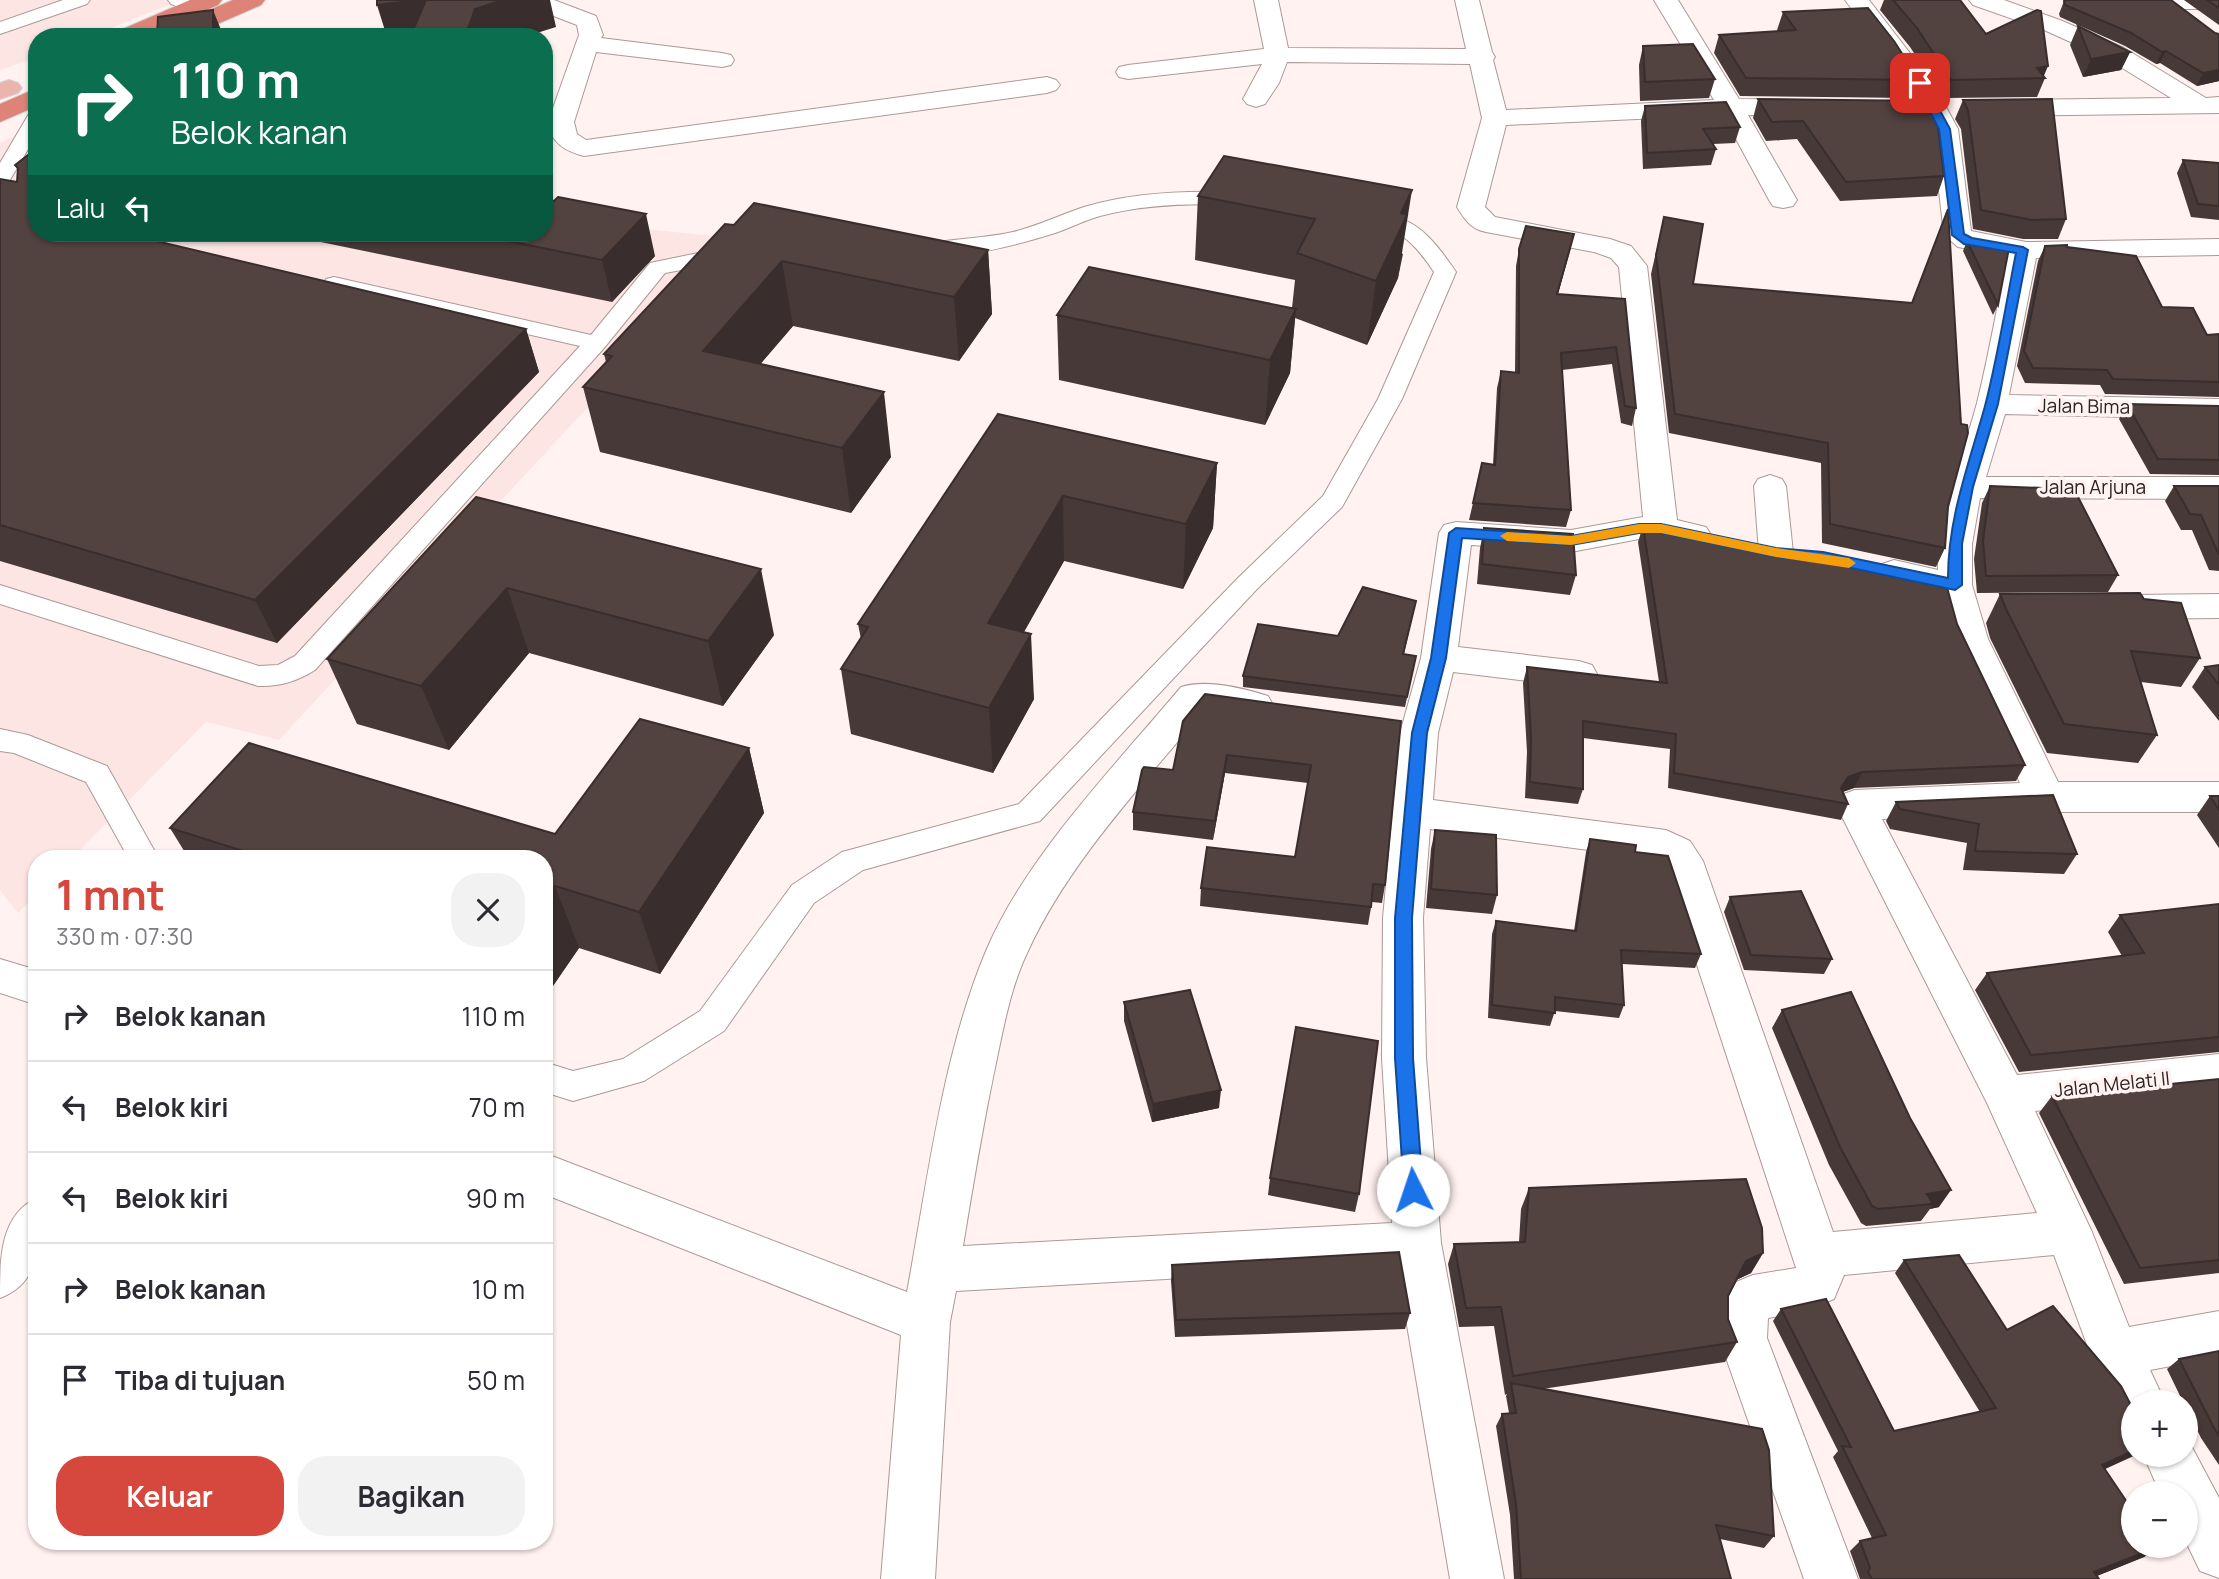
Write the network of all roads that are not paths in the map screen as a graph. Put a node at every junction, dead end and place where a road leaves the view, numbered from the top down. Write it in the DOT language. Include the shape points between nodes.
graph roads {
  1 [pos="81,0"];
  2 [pos="253,0"];
  3 [pos="533,0"];
  4 [pos="1266,0"];
  5 [pos="1467,0"];
  6 [pos="1666,0"];
  7 [pos="1857,0"];
  8 [pos="1981,0"];
  9 [pos="194,2"];
  10 [pos="2168,2"];
  11 [pos="2219,2"];
  12 [pos="2197,23"];
  13 [pos="0,28"];
  14 [pos="143,28"];
  15 [pos="189,28"];
  16 [pos="586,44"];
  17 [pos="1277,55"];
  18 [pos="1483,57"];
  19 [pos="722,60"];
  20 [pos="1128,72"];
  21 [pos="1047,85"];
  22 [pos="24,99"];
  23 [pos="1256,99"];
  24 [pos="2209,105"];
  25 [pos="1731,107"];
  26 [pos="1829,108"];
  27 [pos="1947,109"];
  28 [pos="0,114"];
  29 [pos="1495,118"];
  30 [pos="0,181"];
  31 [pos="1783,200"];
  32 [pos="1265,201"];
  33 [pos="1340,211"];
  34 [pos="2219,247"];
  35 [pos="2023,250"];
  36 [pos="910,252"];
  37 [pos="756,257"];
  38 [pos="312,279"];
  39 [pos="596,343"];
  40 [pos="1992,404"];
  41 [pos="2219,409"];
  42 [pos="1770,486"];
  43 [pos="1966,487"];
  44 [pos="2219,488"];
  45 [pos="1661,528"];
  46 [pos="1751,547"];
  47 [pos="1811,556"];
  48 [pos="1863,565"];
  49 [pos="0,594"];
  50 [pos="1957,596"];
  51 [pos="2219,606"];
  52 [pos="2096,607"];
  53 [pos="2001,608"];
  54 [pos="1439,658"];
  55 [pos="1618,678"];
  56 [pos="1289,709"];
  57 [pos="0,740"];
  58 [pos="2046,797"];
  59 [pos="2219,797"];
  60 [pos="1413,812"];
  61 [pos="139,850"];
  62 [pos="0,976"];
  63 [pos="28,985"];
  64 [pos="2219,1073"];
  65 [pos="553,1080"];
  66 [pos="2005,1095"];
  67 [pos="553,1177"];
  68 [pos="2069,1231"];
  69 [pos="28,1233"];
  70 [pos="1417,1243"];
  71 [pos="1818,1255"];
  72 [pos="937,1270"];
  73 [pos="0,1276"];
  74 [pos="926,1322"];
  75 [pos="2219,1334"];
  76 [pos="2115,1353"];
  77 [pos="2134,1390"];
  78 [pos="2175,1467"];
  79 [pos="2219,1552"];
  80 [pos="908,1579"];
  81 [pos="1477,1579"];
  82 [pos="1831,1579"];
  1 -- 13 [label="lane"];
  2 -- 15 [label="highway"];
  3 -- 16 [label="street" via="588,22 591,35"];
  4 -- 17 [label="street"];
  5 -- 18 [label="street"];
  6 -- 25 [label="street"];
  7 -- 27 [label="street"];
  8 -- 24 [label="street" via="2115,54"];
  9 -- 14 [label="highway"];
  10 -- 11 [label="street"];
  10 -- 12 [label="street"];
  16 -- 19 [label="street"];
  16 -- 21 [label="street" via="561,122 568,141 584,148"];
  17 -- 18 [label="street"];
  17 -- 20 [label="street"];
  17 -- 23 [label="street" via="1272,76"];
  18 -- 29 [label="street"];
  22 -- 28 [label="highway"];
  22 -- 30 [label="lane"];
  24 -- 27 [label="street"];
  25 -- 26 [label="street"];
  25 -- 29 [label="street"];
  25 -- 31 [label="street"];
  27 -- 35 [label="street" via="1945,129 1958,235 1968,241"];
  29 -- 45 [label="street" via="1471,207 1475,216 1486,224 1600,245 1621,252 1633,266"];
  32 -- 36 [label="lane" via="1215,197 1127,205 980,246"];
  33 -- 65 [label="lane" via="1390,219 1419,235 1445,272 1390,399 1333,501 1248,583 1029,813 853,861 803,894 712,1021 632,1071 573,1086"];
  34 -- 35 [label="street"];
  35 -- 40 [label="street"];
  37 -- 39 [label="lane" via="703,259 658,268"];
  38 -- 39 [label="lane"];
  39 -- 49 [label="lane" via="295,670 258,676"];
  40 -- 41 [label="street, Jalan Bima"];
  40 -- 43 [label="street"];
  42 -- 46 [label="street"];
  43 -- 44 [label="street, Jalan Arjuna"];
  43 -- 50 [label="street" via="1955,544"];
  45 -- 46 [label="street"];
  45 -- 54 [label="street" via="1571,541 1456,533"];
  46 -- 47 [label="street"];
  48 -- 50 [label="street"];
  50 -- 53 [label="street"];
  50 -- 58 [label="street" via="1970,639"];
  51 -- 52 [label="street"];
  54 -- 55 [label="street"];
  54 -- 60 [label="street" via="1407,724"];
  56 -- 72 [label="street" via="1194,696 1038,894 1007,950 985,1012"];
  57 -- 61 [label="lane" via="97,774"];
  58 -- 59 [label="street"];
  58 -- 66 [label="street" via="1856,805"];
  60 -- 70 [label="street" via="1403,918 1404,1045"];
  60 -- 71 [label="street" via="1666,845 1676,852 1683,861"];
  62 -- 63 [label="street"];
  64 -- 66 [label="street, Jalan Melati II"];
  66 -- 68 [label="street"];
  67 -- 74 [label="street"];
  68 -- 71 [label="street"];
  68 -- 76 [label="street"];
  69 -- 73 [label="street"];
  70 -- 72 [label="street"];
  70 -- 81 [label="street"];
  71 -- 82 [label="street" via="1821,1272 1816,1283 1753,1298 1742,1317 1743,1338"];
  72 -- 74 [label="street"];
  74 -- 80 [label="street"];
  75 -- 76 [label="street"];
  76 -- 77 [label="street"];
  78 -- 79 [label="street"];
}
